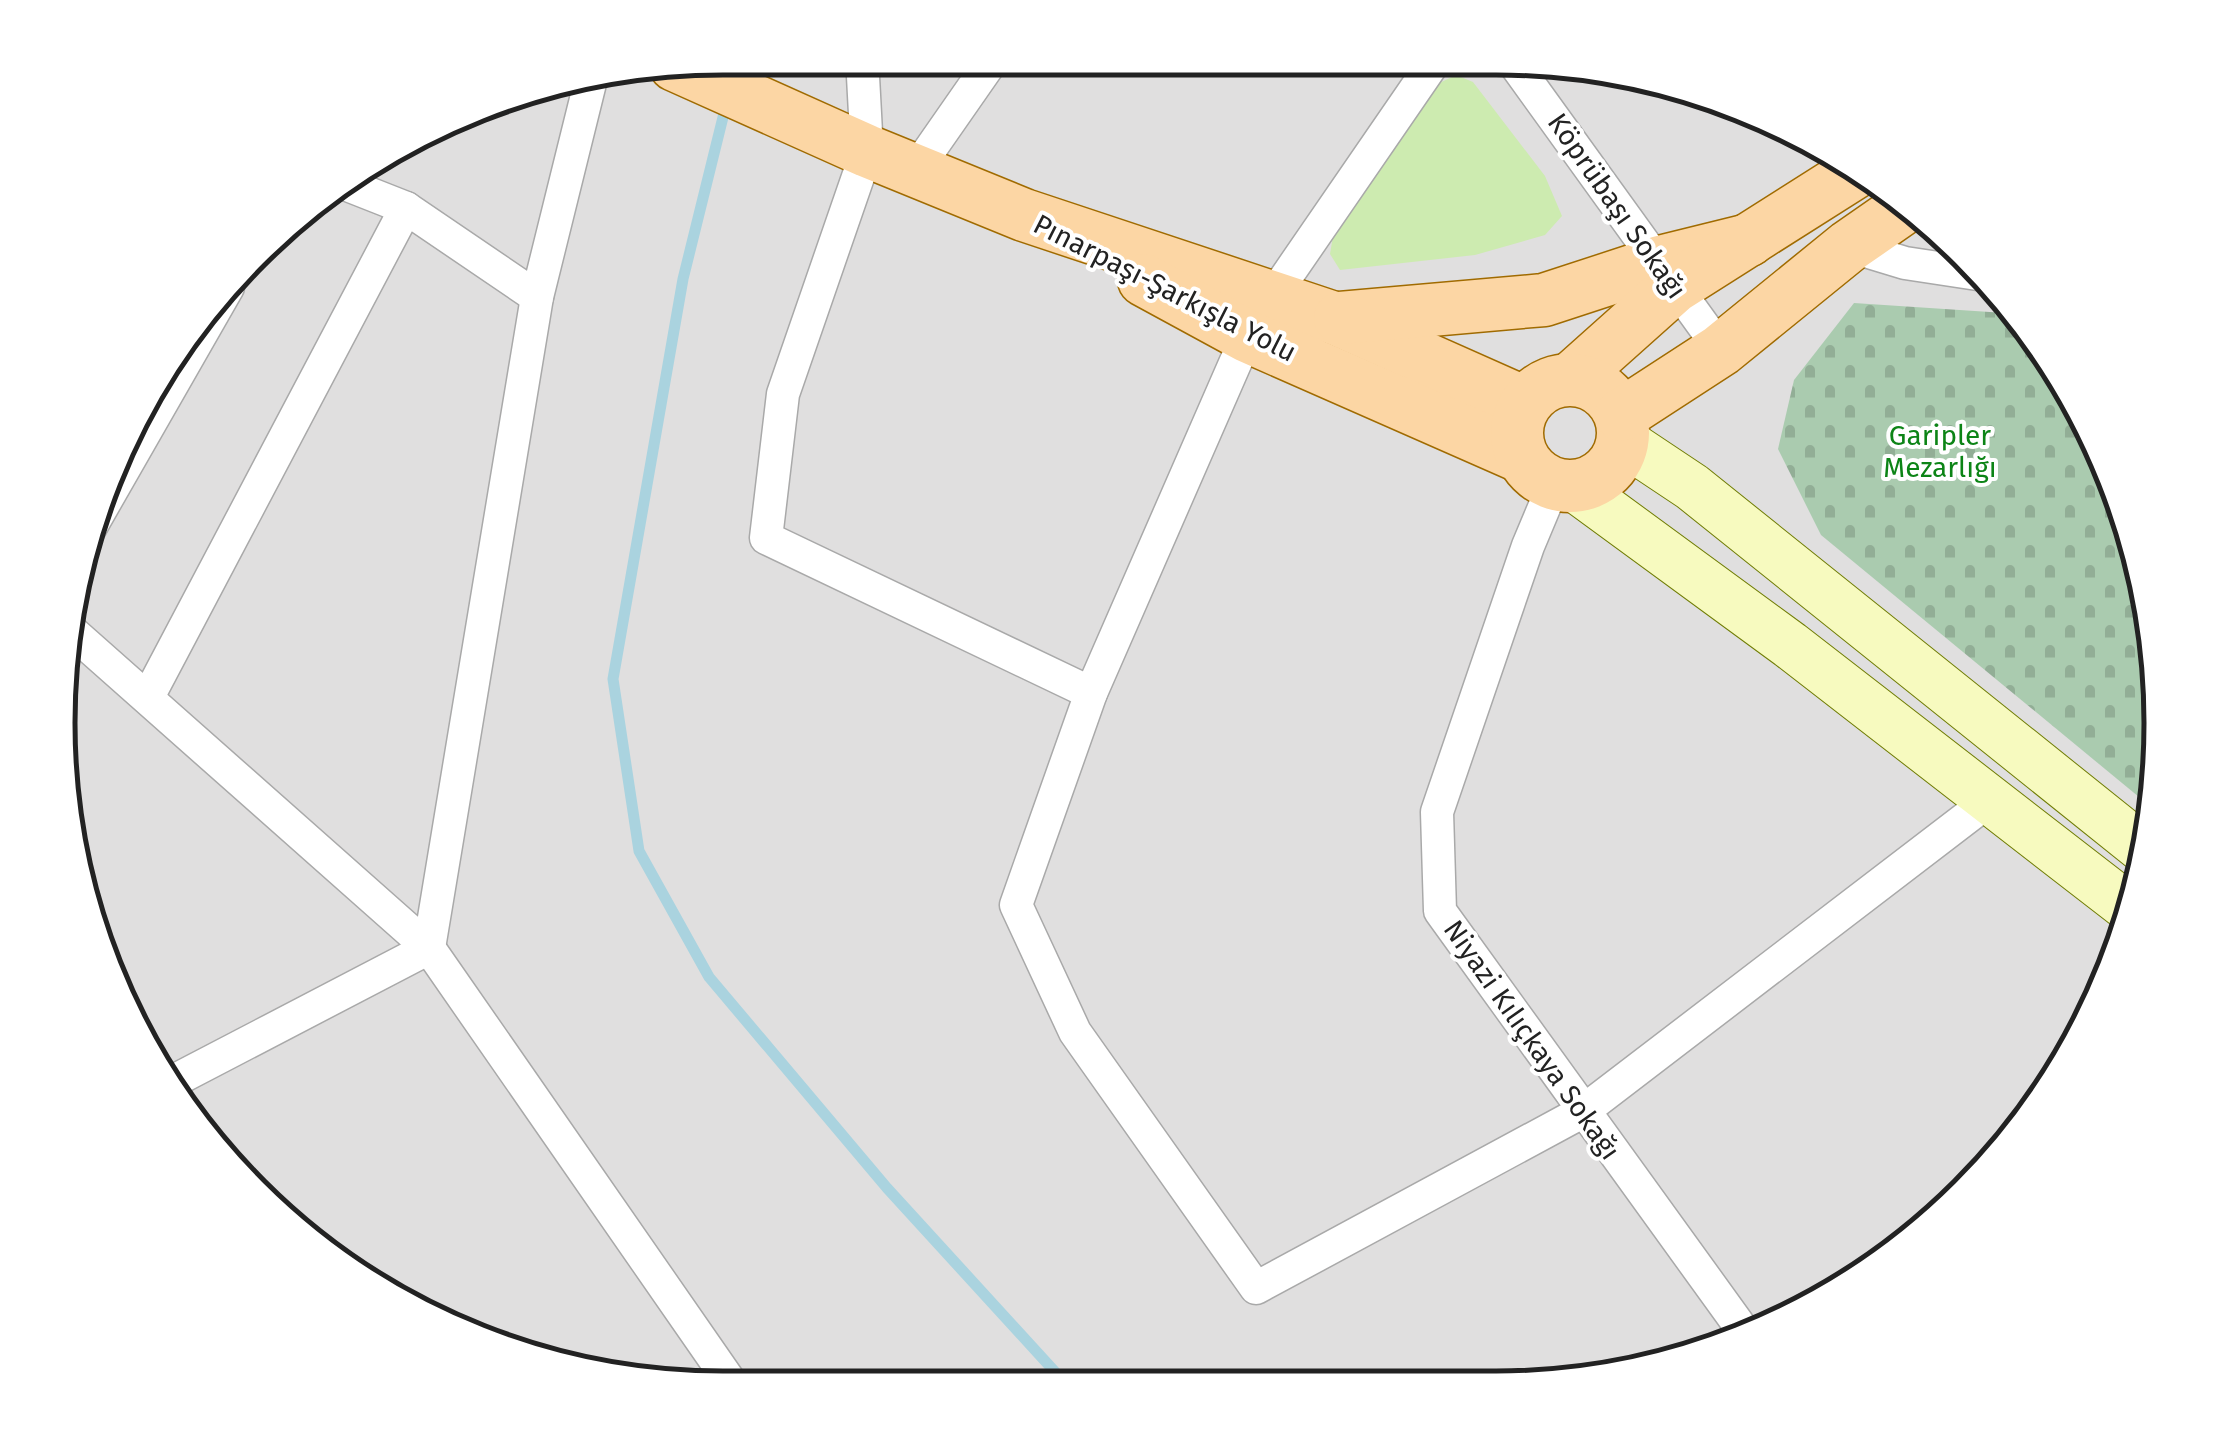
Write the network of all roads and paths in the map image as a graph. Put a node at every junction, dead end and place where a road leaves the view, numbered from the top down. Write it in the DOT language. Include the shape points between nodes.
graph roads {
  1 [pos="860,75"];
  2 [pos="982,75"];
  3 [pos="1425,75"];
  4 [pos="696,76"];
  5 [pos="1523,76"];
  6 [pos="588,89"];
  7 [pos="853,144"];
  8 [pos="915,171"];
  9 [pos="1846,178"];
  10 [pos="357,189"];
  11 [pos="406,208"];
  12 [pos="1895,213"];
  13 [pos="1850,246"];
  14 [pos="1960,271"];
  15 [pos="1667,275"];
  16 [pos="537,298"];
  17 [pos="1260,316"];
  18 [pos="1334,318"];
  19 [pos="1721,350"];
  20 [pos="185,362"];
  21 [pos="1571,379"];
  22 [pos="1525,404"];
  23 [pos="1622,428"];
  24 [pos="140,441"];
  25 [pos="1550,476"];
  26 [pos="81,640"];
  27 [pos="1091,693"];
  28 [pos="148,697"];
  29 [pos="1991,800"];
  30 [pos="2133,840"];
  31 [pos="2119,900"];
  32 [pos="429,948"];
  33 [pos="180,1077"];
  34 [pos="1582,1112"];
  35 [pos="1738,1324"];
  36 [pos="724,1371"];
  1 -- 7 [label="street"];
  2 -- 8 [label="street"];
  3 -- 17 [label="street"];
  4 -- 7 [label="main road, Pınarpaşı-Şarkışla Yolu"];
  5 -- 15 [label="street, Köprübaşı Sokağı"];
  6 -- 16 [label="street"];
  7 -- 8 [label="main road, Pınarpaşı-Şarkışla Yolu"];
  7 -- 27 [label="street" via="783,394 766,538"];
  8 -- 17 [label="main road, Pınarpaşı-Şarkışla Yolu"];
  9 -- 15 [label="main road" via="1749,240"];
  10 -- 11 [label="street"];
  11 -- 16 [label="street"];
  11 -- 28 [label="street"];
  12 -- 13 [label="main road"];
  13 -- 14 [label="street"];
  13 -- 19 [label="main road"];
  15 -- 18 [label="main road" via="1544,300"];
  15 -- 19 [label="street, Köprübaşı Sokağı"];
  15 -- 21 [label="main road"];
  16 -- 32 [label="street"];
  17 -- 18 [label="main road, Pınarpaşı-Şarkışla Yolu"];
  17 -- 25 [label="main road, Pınarpaşı-Şarkışla Yolu"];
  17 -- 27 [label="street"];
  18 -- 22 [label="main road, Pınarpaşı-Şarkışla Yolu"];
  19 -- 23 [label="main road"];
  20 -- 24 [label="street"];
  21 -- 22 [label="main road" via="1553,381"];
  21 -- 23 [label="main road" via="1602,389"];
  22 -- 25 [label="main road" via="1517,439"];
  23 -- 25 [label="main road" via="1618,458 1591,482"];
  23 -- 30 [label="main road"];
  25 -- 29 [label="main road" via="1790,645"];
  25 -- 34 [label="street, Niyazi Kılıçkaya Sokağı" via="1436,812 1440,912"];
  26 -- 28 [label="street"];
  27 -- 34 [label="street" via="1016,905 1076,1032 1256,1288"];
  28 -- 32 [label="street"];
  29 -- 31 [label="main road"];
  29 -- 34 [label="street"];
  32 -- 33 [label="street"];
  32 -- 36 [label="street"];
  34 -- 35 [label="street, Niyazi Kılıçkaya Sokağı"];
}
